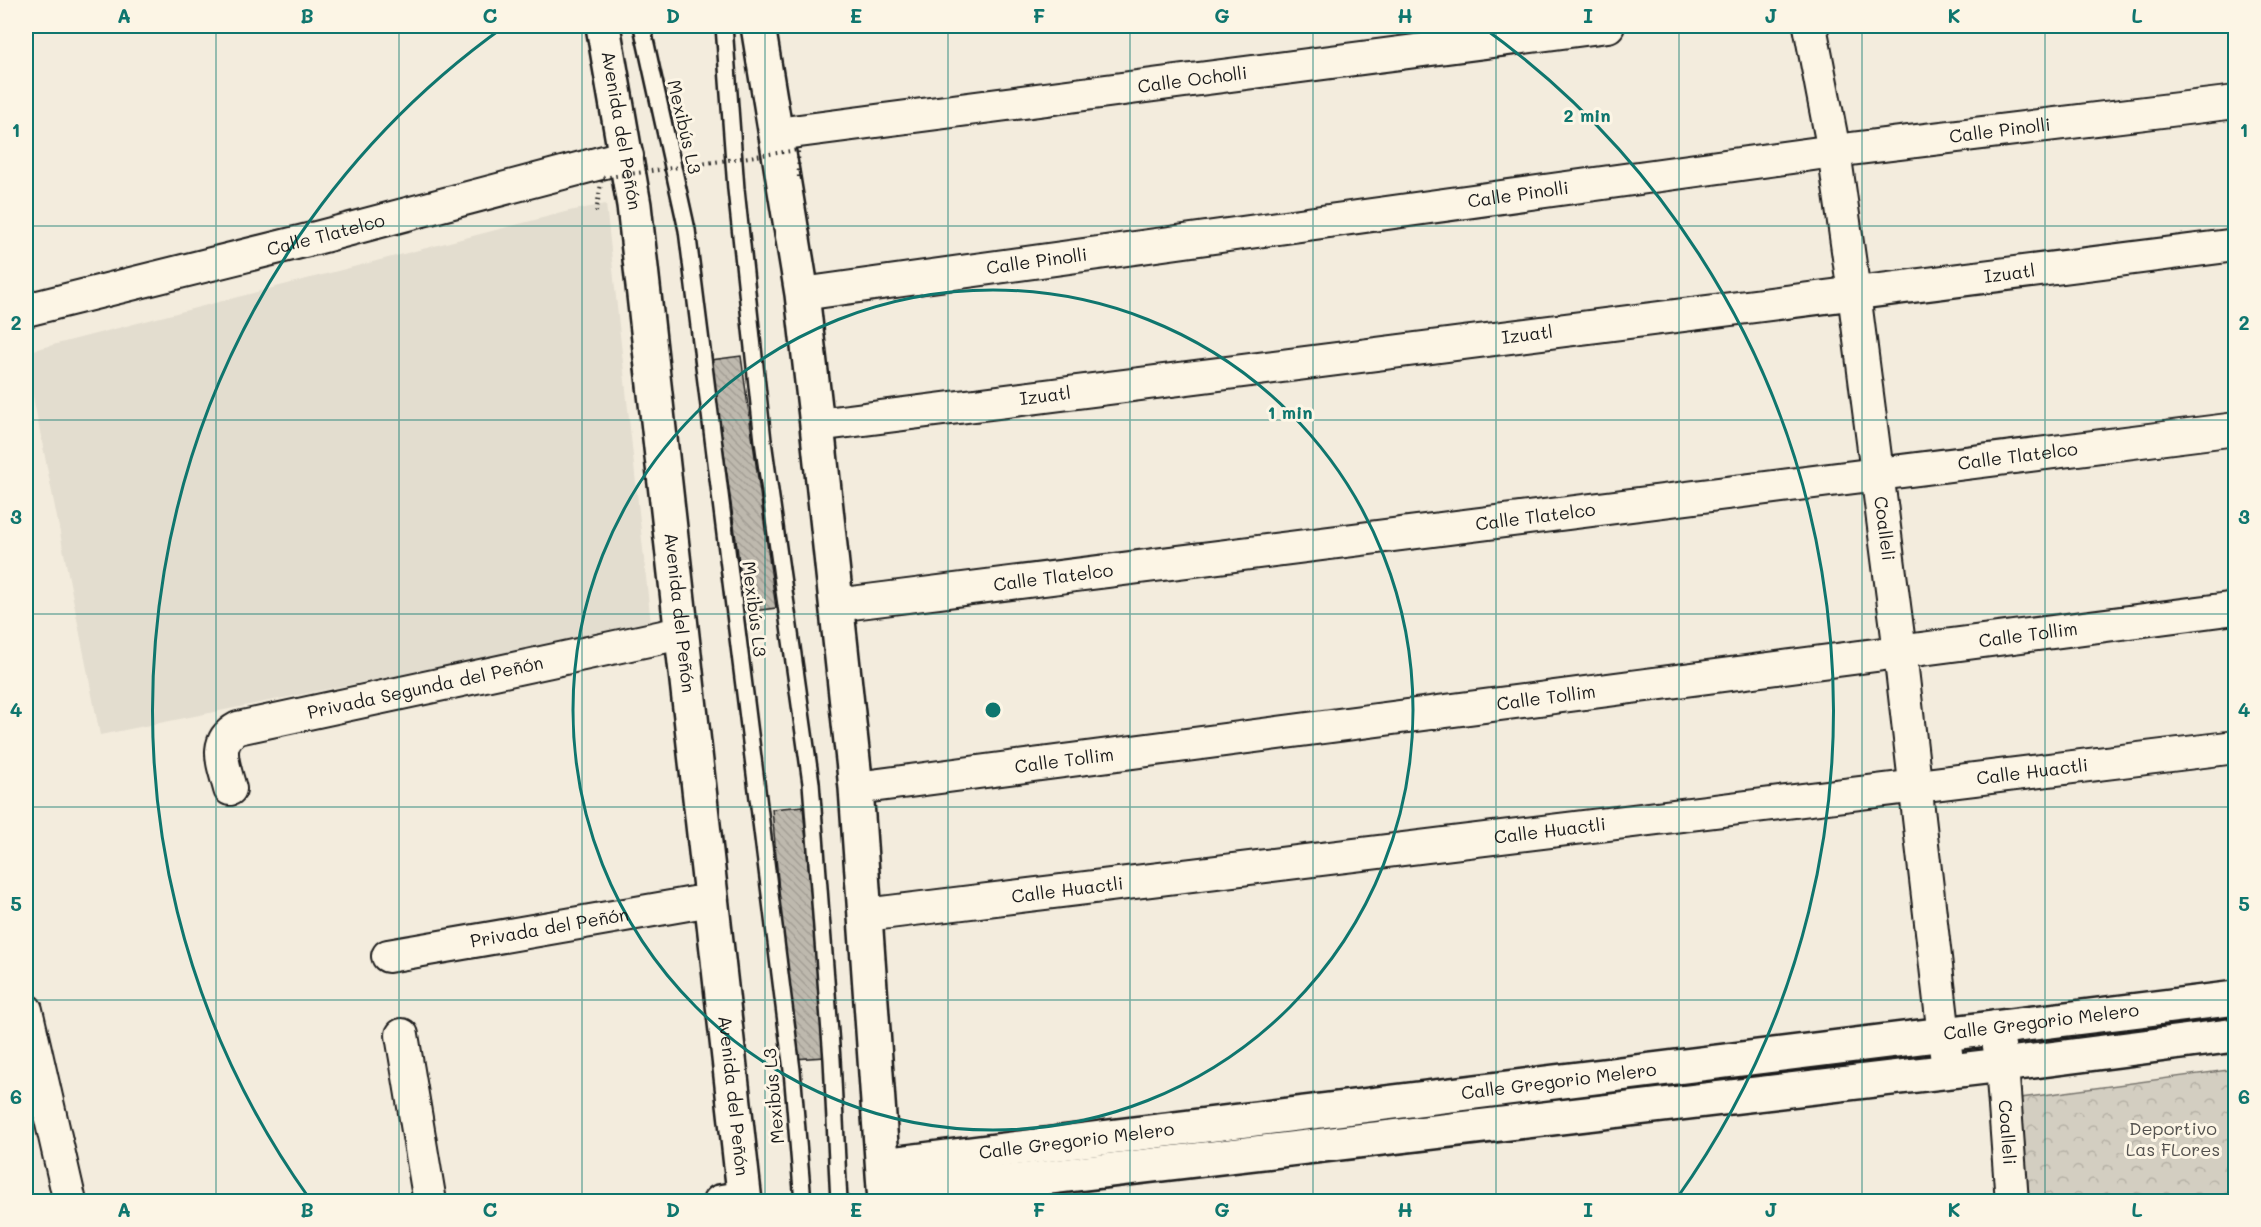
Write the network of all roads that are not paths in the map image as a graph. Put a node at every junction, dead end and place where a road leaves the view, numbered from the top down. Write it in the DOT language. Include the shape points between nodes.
graph roads {
  1 [pos="603,26"];
  2 [pos="642,26"];
  3 [pos="724,26"];
  4 [pos="758,26"];
  5 [pos="1608,26"];
  6 [pos="1810,26"];
  7 [pos="2235,102"];
  8 [pos="776,134"];
  9 [pos="1834,151"];
  10 [pos="627,156"];
  11 [pos="2235,245"];
  12 [pos="1854,293"];
  13 [pos="802,294"];
  14 [pos="26,310"];
  15 [pos="817,425"];
  16 [pos="2235,429"];
  17 [pos="1877,476"];
  18 [pos="836,605"];
  19 [pos="2235,608"];
  20 [pos="681,633"];
  21 [pos="1900,652"];
  22 [pos="2235,747"];
  23 [pos="856,788"];
  24 [pos="1914,788"];
  25 [pos="230,789"];
  26 [pos="711,900"];
  27 [pos="865,915"];
  28 [pos="388,956"];
  29 [pos="2235,998"];
  30 [pos="26,1010"];
  31 [pos="1996,1027"];
  32 [pos="1943,1034"];
  33 [pos="402,1035"];
  34 [pos="2235,1035"];
  35 [pos="2002,1065"];
  36 [pos="1948,1071"];
  37 [pos="883,1165"];
  38 [pos="736,1200"];
  39 [pos="885,1200"];
  40 [pos="70,1202"];
  41 [pos="430,1202"];
  42 [pos="803,1202"];
  43 [pos="839,1202"];
  44 [pos="2013,1202"];
  1 -- 10 [label="main road, Avenida del Peñón"];
  2 -- 42 [label="lane, Mexibús L3" via="687,230 792,1070"];
  3 -- 43 [label="lane, Mexibús L3" via="736,189 762,430 811,783"];
  4 -- 8 [label="main road"];
  5 -- 8 [label="street, Calle Ocholli"];
  6 -- 9 [label="street, Coalleli"];
  7 -- 9 [label="street, Calle Pinolli"];
  8 -- 13 [label="main road"];
  9 -- 12 [label="street, Coalleli"];
  9 -- 13 [label="street, Calle Pinolli"];
  10 -- 14 [label="street, Calle Tlatelco"];
  10 -- 20 [label="main road, Avenida del Peñón"];
  11 -- 12 [label="street, Izuatl"];
  12 -- 15 [label="street, Izuatl"];
  12 -- 17 [label="street, Coalleli"];
  13 -- 15 [label="main road"];
  15 -- 18 [label="main road"];
  16 -- 17 [label="street, Calle Tlatelco"];
  17 -- 18 [label="street, Calle Tlatelco"];
  17 -- 21 [label="street, Coalleli"];
  18 -- 23 [label="main road"];
  19 -- 21 [label="street, Calle Tollim"];
  20 -- 25 [label="street, Privada Segunda del Peñón" via="238,728 222,742"];
  20 -- 26 [label="main road, Avenida del Peñón"];
  21 -- 23 [label="street, Calle Tollim"];
  21 -- 24 [label="street, Coalleli"];
  22 -- 24 [label="street, Calle Huactli"];
  23 -- 27 [label="main road"];
  24 -- 27 [label="street, Calle Huactli"];
  24 -- 32 [label="street, Coalleli"];
  26 -- 28 [label="street, Privada del Peñón"];
  26 -- 38 [label="main road, Avenida del Peñón"];
  27 -- 37 [label="main road"];
  29 -- 31 [label="main road, Calle Gregorio Melero"];
  30 -- 40 [label="street"];
  31 -- 32 [label="main road, Calle Gregorio Melero"];
  31 -- 35 [label="street, Coalleli"];
  32 -- 36 [label="street, Coalleli"];
  32 -- 37 [label="main road, Calle Gregorio Melero"];
  33 -- 41 [label="street"];
  34 -- 35 [label="main road, Calle Gregorio Melero"];
  35 -- 36 [label="main road, Calle Gregorio Melero"];
  35 -- 44 [label="street, Coalleli"];
  36 -- 39 [label="main road, Calle Gregorio Melero" via="928,1190"];
  37 -- 39 [label="main road"];
}
